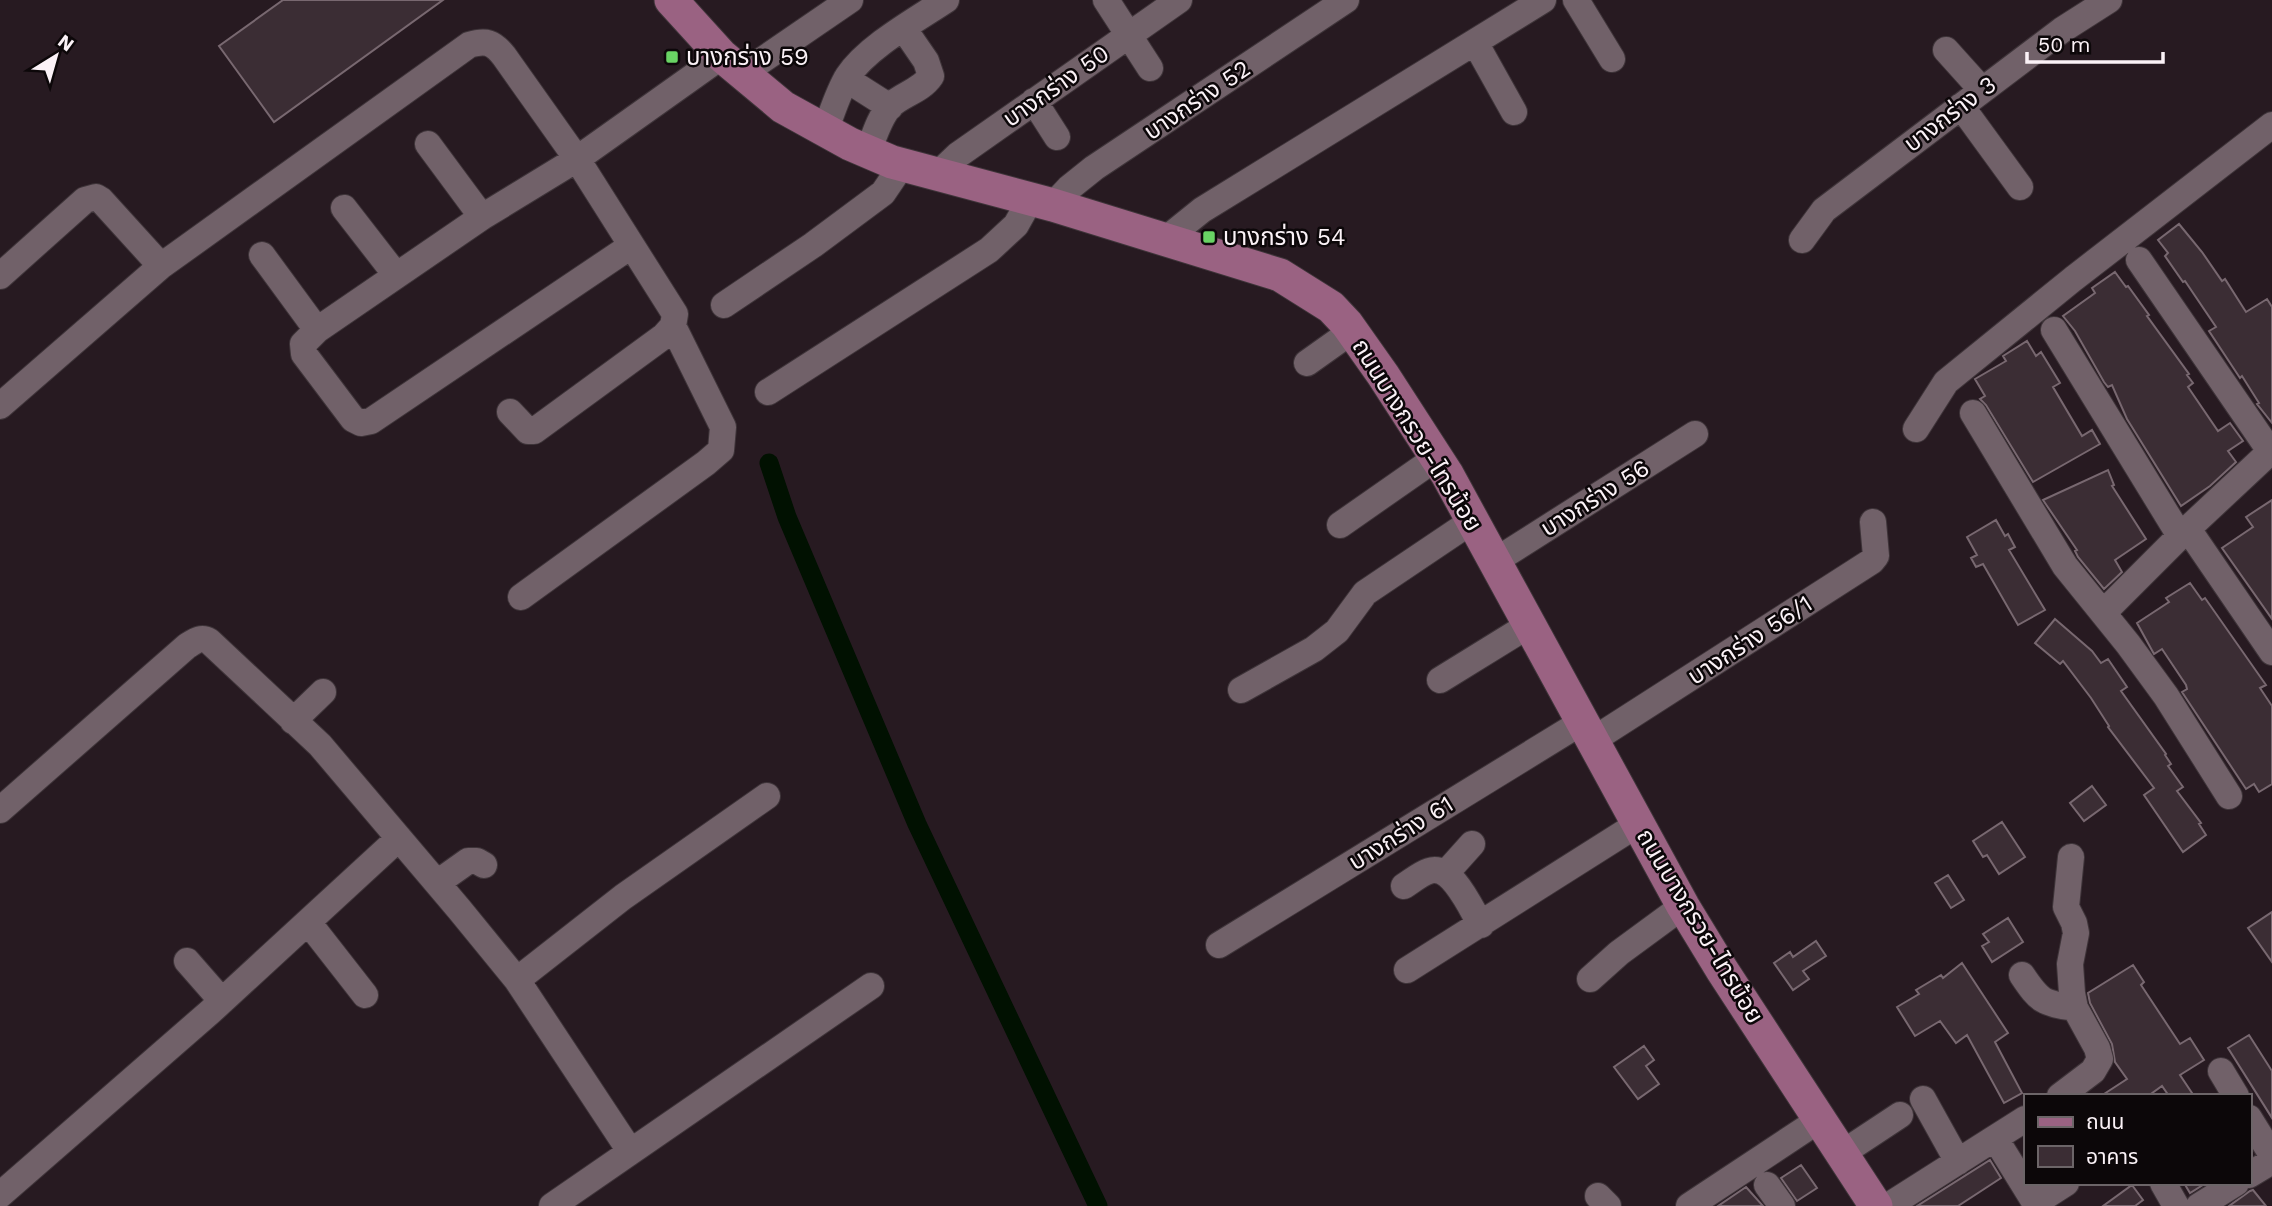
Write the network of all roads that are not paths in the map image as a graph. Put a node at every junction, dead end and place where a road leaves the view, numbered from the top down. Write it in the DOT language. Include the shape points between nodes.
graph roads {
  1 [pos="849,0"];
  2 [pos="946,0"];
  3 [pos="1106,0"];
  4 [pos="1179,0"];
  5 [pos="1346,0"];
  6 [pos="1543,0"];
  7 [pos="1576,0"];
  8 [pos="2109,0"];
  9 [pos="681,4"];
  10 [pos="904,29"];
  11 [pos="1128,36"];
  12 [pos="1475,44"];
  13 [pos="1947,50"];
  14 [pos="1612,59"];
  15 [pos="732,65"];
  16 [pos="1150,68"];
  17 [pos="846,79"];
  18 [pos="1972,98"];
  19 [pos="1034,101"];
  20 [pos="890,107"];
  21 [pos="1514,112"];
  22 [pos="2272,125"];
  23 [pos="825,131"];
  24 [pos="1057,137"];
  25 [pos="428,144"];
  26 [pos="868,152"];
  27 [pos="577,159"];
  28 [pos="902,164"];
  29 [pos="937,175"];
  30 [pos="2020,187"];
  31 [pos="1041,203"];
  32 [pos="344,208"];
  33 [pos="482,217"];
  34 [pos="1166,239"];
  35 [pos="1802,240"];
  36 [pos="631,246"];
  37 [pos="262,255"];
  38 [pos="2139,260"];
  39 [pos="161,266"];
  40 [pos="396,275"];
  41 [pos="0,276"];
  42 [pos="724,305"];
  43 [pos="673,326"];
  44 [pos="317,330"];
  45 [pos="2054,330"];
  46 [pos="1352,331"];
  47 [pos="1307,363"];
  48 [pos="768,392"];
  49 [pos="0,406"];
  50 [pos="510,412"];
  51 [pos="1973,413"];
  52 [pos="1916,429"];
  53 [pos="1695,434"];
  54 [pos="2272,452"];
  55 [pos="1436,458"];
  56 [pos="1472,521"];
  57 [pos="1873,522"];
  58 [pos="1340,524"];
  59 [pos="2184,532"];
  60 [pos="1495,561"];
  61 [pos="521,597"];
  62 [pos="2103,613"];
  63 [pos="1529,625"];
  64 [pos="2272,652"];
  65 [pos="1440,680"];
  66 [pos="1241,690"];
  67 [pos="323,692"];
  68 [pos="293,720"];
  69 [pos="1588,731"];
  70 [pos="767,796"];
  71 [pos="2229,796"];
  72 [pos="0,810"];
  73 [pos="1638,824"];
  74 [pos="399,838"];
  75 [pos="1472,844"];
  76 [pos="2071,857"];
  77 [pos="484,865"];
  78 [pos="1446,873"];
  79 [pos="437,883"];
  80 [pos="1404,886"];
  81 [pos="1683,906"];
  82 [pos="307,922"];
  83 [pos="1481,925"];
  84 [pos="1219,945"];
  85 [pos="187,961"];
  86 [pos="1407,971"];
  87 [pos="2022,975"];
  88 [pos="1590,979"];
  89 [pos="517,980"];
  90 [pos="871,986"];
  91 [pos="365,995"];
  92 [pos="222,1001"];
  93 [pos="2075,1008"];
  94 [pos="2221,1071"];
  95 [pos="2063,1094"];
  96 [pos="2235,1094"];
  97 [pos="1923,1099"];
  98 [pos="1900,1115"];
  99 [pos="1819,1120"];
  100 [pos="2024,1120"];
  101 [pos="2251,1121"];
  102 [pos="1995,1139"];
  103 [pos="630,1151"];
  104 [pos="1842,1154"];
  105 [pos="2272,1155"];
  106 [pos="2272,1161"];
  107 [pos="1958,1162"];
  108 [pos="2251,1174"];
  109 [pos="2024,1185"];
  110 [pos="2024,1185"];
  111 [pos="2063,1185"];
  112 [pos="2164,1185"];
  113 [pos="2233,1185"];
  114 [pos="0,1195"];
  115 [pos="2036,1204"];
  116 [pos="552,1206"];
  117 [pos="1689,1206"];
  118 [pos="1876,1206"];
  119 [pos="1888,1206"];
  120 [pos="2176,1206"];
  121 [pos="2199,1206"];
  1 -- 15 [label="street"];
  2 -- 10 [label="street"];
  3 -- 11 [label="street"];
  4 -- 11 [label="street, บางกร่าง 50"];
  5 -- 31 [label="street, บางกร่าง 52"];
  6 -- 12 [label="street"];
  7 -- 14 [label="street"];
  8 -- 18 [label="street, บางกร่าง 3"];
  9 -- 15 [label="main road, ถนนบางกรวย-ไทรน้อย"];
  10 -- 17 [label="street" via="874,49"];
  10 -- 20 [label="street" via="931,76"];
  11 -- 16 [label="street"];
  11 -- 19 [label="street, บางกร่าง 50"];
  12 -- 21 [label="street"];
  12 -- 34 [label="street" via="1202,210"];
  13 -- 18 [label="street"];
  15 -- 23 [label="main road, ถนนบางกรวย-ไทรน้อย" via="783,107"];
  15 -- 27 [label="street"];
  17 -- 20 [label="street"];
  17 -- 23 [label="street"];
  18 -- 30 [label="street"];
  18 -- 35 [label="street, บางกร่าง 3" via="1824,209"];
  19 -- 24 [label="street"];
  19 -- 29 [label="street, บางกร่าง 50"];
  20 -- 26 [label="street"];
  22 -- 52 [label="street" via="1956,374"];
  23 -- 26 [label="main road, ถนนบางกรวย-ไทรน้อย"];
  25 -- 33 [label="street"];
  26 -- 28 [label="main road, ถนนบางกรวย-ไทรน้อย"];
  27 -- 33 [label="street"];
  27 -- 36 [label="street"];
  27 -- 39 [label="street" via="504,56 495,45 483,41 469,45"];
  28 -- 29 [label="main road, ถนนบางกรวย-ไทรน้อย"];
  28 -- 42 [label="street" via="883,193"];
  29 -- 31 [label="main road, ถนนบางกรวย-ไทรน้อย"];
  31 -- 34 [label="main road, ถนนบางกรวย-ไทรน้อย"];
  31 -- 48 [label="street, บางกร่าง 52" via="989,250"];
  32 -- 40 [label="street"];
  33 -- 40 [label="street"];
  34 -- 46 [label="main road, ถนนบางกรวย-ไทรน้อย" via="1280,275 1332,306"];
  36 -- 43 [label="street" via="667,298 675,314"];
  36 -- 44 [label="street" via="366,423 353,419 304,354 303,344"];
  37 -- 44 [label="street"];
  38 -- 54 [label="street"];
  39 -- 41 [label="street" via="96,197 85,200"];
  39 -- 49 [label="street"];
  40 -- 44 [label="street"];
  43 -- 50 [label="street" via="534,431 528,432"];
  43 -- 61 [label="street" via="723,427 721,450"];
  45 -- 59 [label="street"];
  46 -- 47 [label="street"];
  46 -- 55 [label="main road, ถนนบางกรวย-ไทรน้อย"];
  51 -- 62 [label="street" via="2065,566"];
  53 -- 60 [label="street, บางกร่าง 56"];
  54 -- 59 [label="street"];
  55 -- 56 [label="main road, ถนนบางกรวย-ไทรน้อย"];
  55 -- 58 [label="street"];
  56 -- 60 [label="main road, ถนนบางกรวย-ไทรน้อย"];
  56 -- 66 [label="street" via="1366,593 1337,631 1314,649"];
  57 -- 69 [label="street, บางกร่าง 56/1" via="1872,561"];
  59 -- 62 [label="street"];
  59 -- 64 [label="street"];
  60 -- 63 [label="main road, ถนนบางกรวย-ไทรน้อย"];
  62 -- 71 [label="street" via="2166,696"];
  63 -- 65 [label="street"];
  63 -- 69 [label="main road, ถนนบางกรวย-ไทรน้อย"];
  67 -- 68 [label="street"];
  68 -- 72 [label="street" via="209,641 197,640"];
  68 -- 74 [label="street"];
  69 -- 73 [label="main road, ถนนบางกรวย-ไทรน้อย"];
  69 -- 84 [label="street, บางกร่าง 61"];
  70 -- 89 [label="street" via="623,897"];
  73 -- 81 [label="main road, ถนนบางกรวย-ไทรน้อย"];
  73 -- 83 [label="street"];
  74 -- 79 [label="street"];
  74 -- 82 [label="street"];
  75 -- 78 [label="street"];
  76 -- 93 [label="street" via="2066,907 2076,933 2070,964"];
  77 -- 79 [label="street" via="468,861"];
  78 -- 80 [label="street" via="1428,871"];
  78 -- 83 [label="street"];
  79 -- 89 [label="street"];
  81 -- 88 [label="street"];
  81 -- 99 [label="main road, ถนนบางกรวย-ไทรน้อย"];
  82 -- 91 [label="street"];
  82 -- 92 [label="street"];
  83 -- 86 [label="street"];
  85 -- 92 [label="street"];
  87 -- 93 [label="street" via="2044,1002"];
  89 -- 103 [label="street"];
  90 -- 103 [label="street"];
  92 -- 114 [label="street"];
  93 -- 95 [label="street" via="2100,1059 2093,1072"];
  94 -- 96 [label="street"];
  97 -- 107 [label="street"];
  98 -- 104 [label="street"];
  99 -- 104 [label="main road, ถนนบางกรวย-ไทรน้อย"];
  99 -- 117 [label="street"];
  100 -- 102 [label="street"];
  101 -- 105 [label="street"];
  102 -- 107 [label="street"];
  102 -- 109 [label="street"];
  103 -- 116 [label="street"];
  104 -- 118 [label="main road, ถนนบางกรวย-ไทรน้อย"];
  106 -- 108 [label="street"];
  107 -- 119 [label="street"];
  110 -- 115 [label="street"];
  111 -- 115 [label="street"];
  112 -- 120 [label="street"];
  113 -- 121 [label="street"];
}
